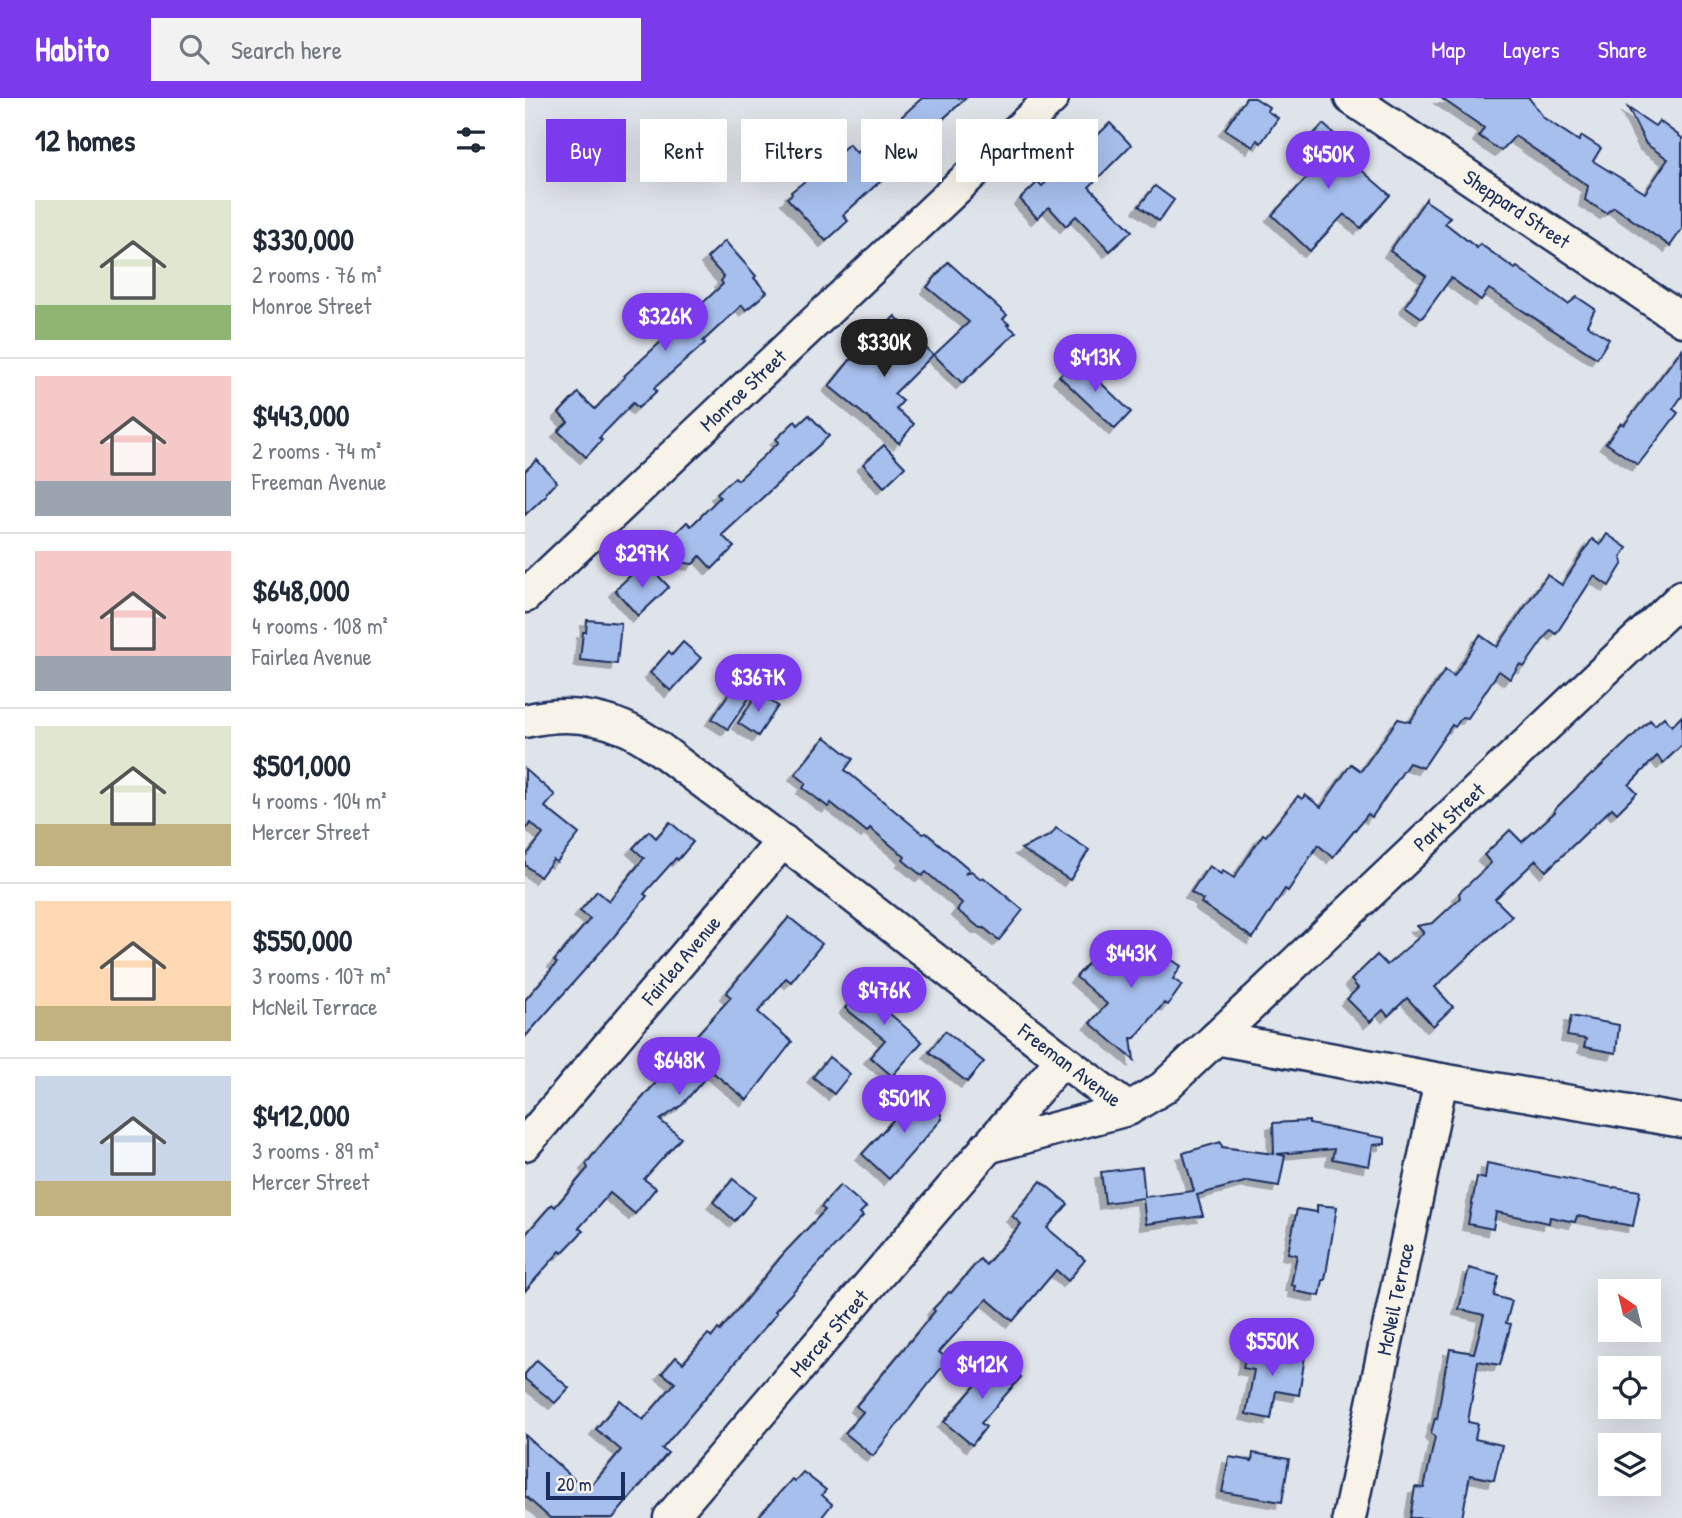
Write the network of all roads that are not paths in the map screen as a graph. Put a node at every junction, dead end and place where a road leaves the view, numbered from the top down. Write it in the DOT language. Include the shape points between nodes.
graph roads {
  1 [pos="1052,98"];
  2 [pos="1352,98"];
  3 [pos="1682,320"];
  4 [pos="525,596"];
  5 [pos="1682,597"];
  6 [pos="525,721"];
  7 [pos="783,841"];
  8 [pos="1216,1038"];
  9 [pos="1062,1060"];
  10 [pos="1441,1080"];
  11 [pos="1128,1109"];
  12 [pos="1682,1121"];
  13 [pos="525,1144"];
  14 [pos="987,1147"];
  15 [pos="670,1518"];
  16 [pos="1349,1518"];
  1 -- 4 [label="street, Monroe Street"];
  2 -- 3 [label="street, Sheppard Street"];
  5 -- 8 [label="street, Park Street"];
  6 -- 7 [label="street, Freeman Avenue" via="574,716 601,719 626,729 656,746"];
  7 -- 9 [label="street, Freeman Avenue"];
  7 -- 13 [label="street, Fairlea Avenue"];
  8 -- 10 [label="street"];
  8 -- 11 [label="street, Freeman Avenue" via="1163,1087"];
  9 -- 11 [label="street, Freeman Avenue"];
  9 -- 14 [label="street, Mercer Street"];
  10 -- 12 [label="street"];
  10 -- 16 [label="street, McNeil Terrace"];
  11 -- 14 [label="street"];
  14 -- 15 [label="street, Mercer Street"];
}
